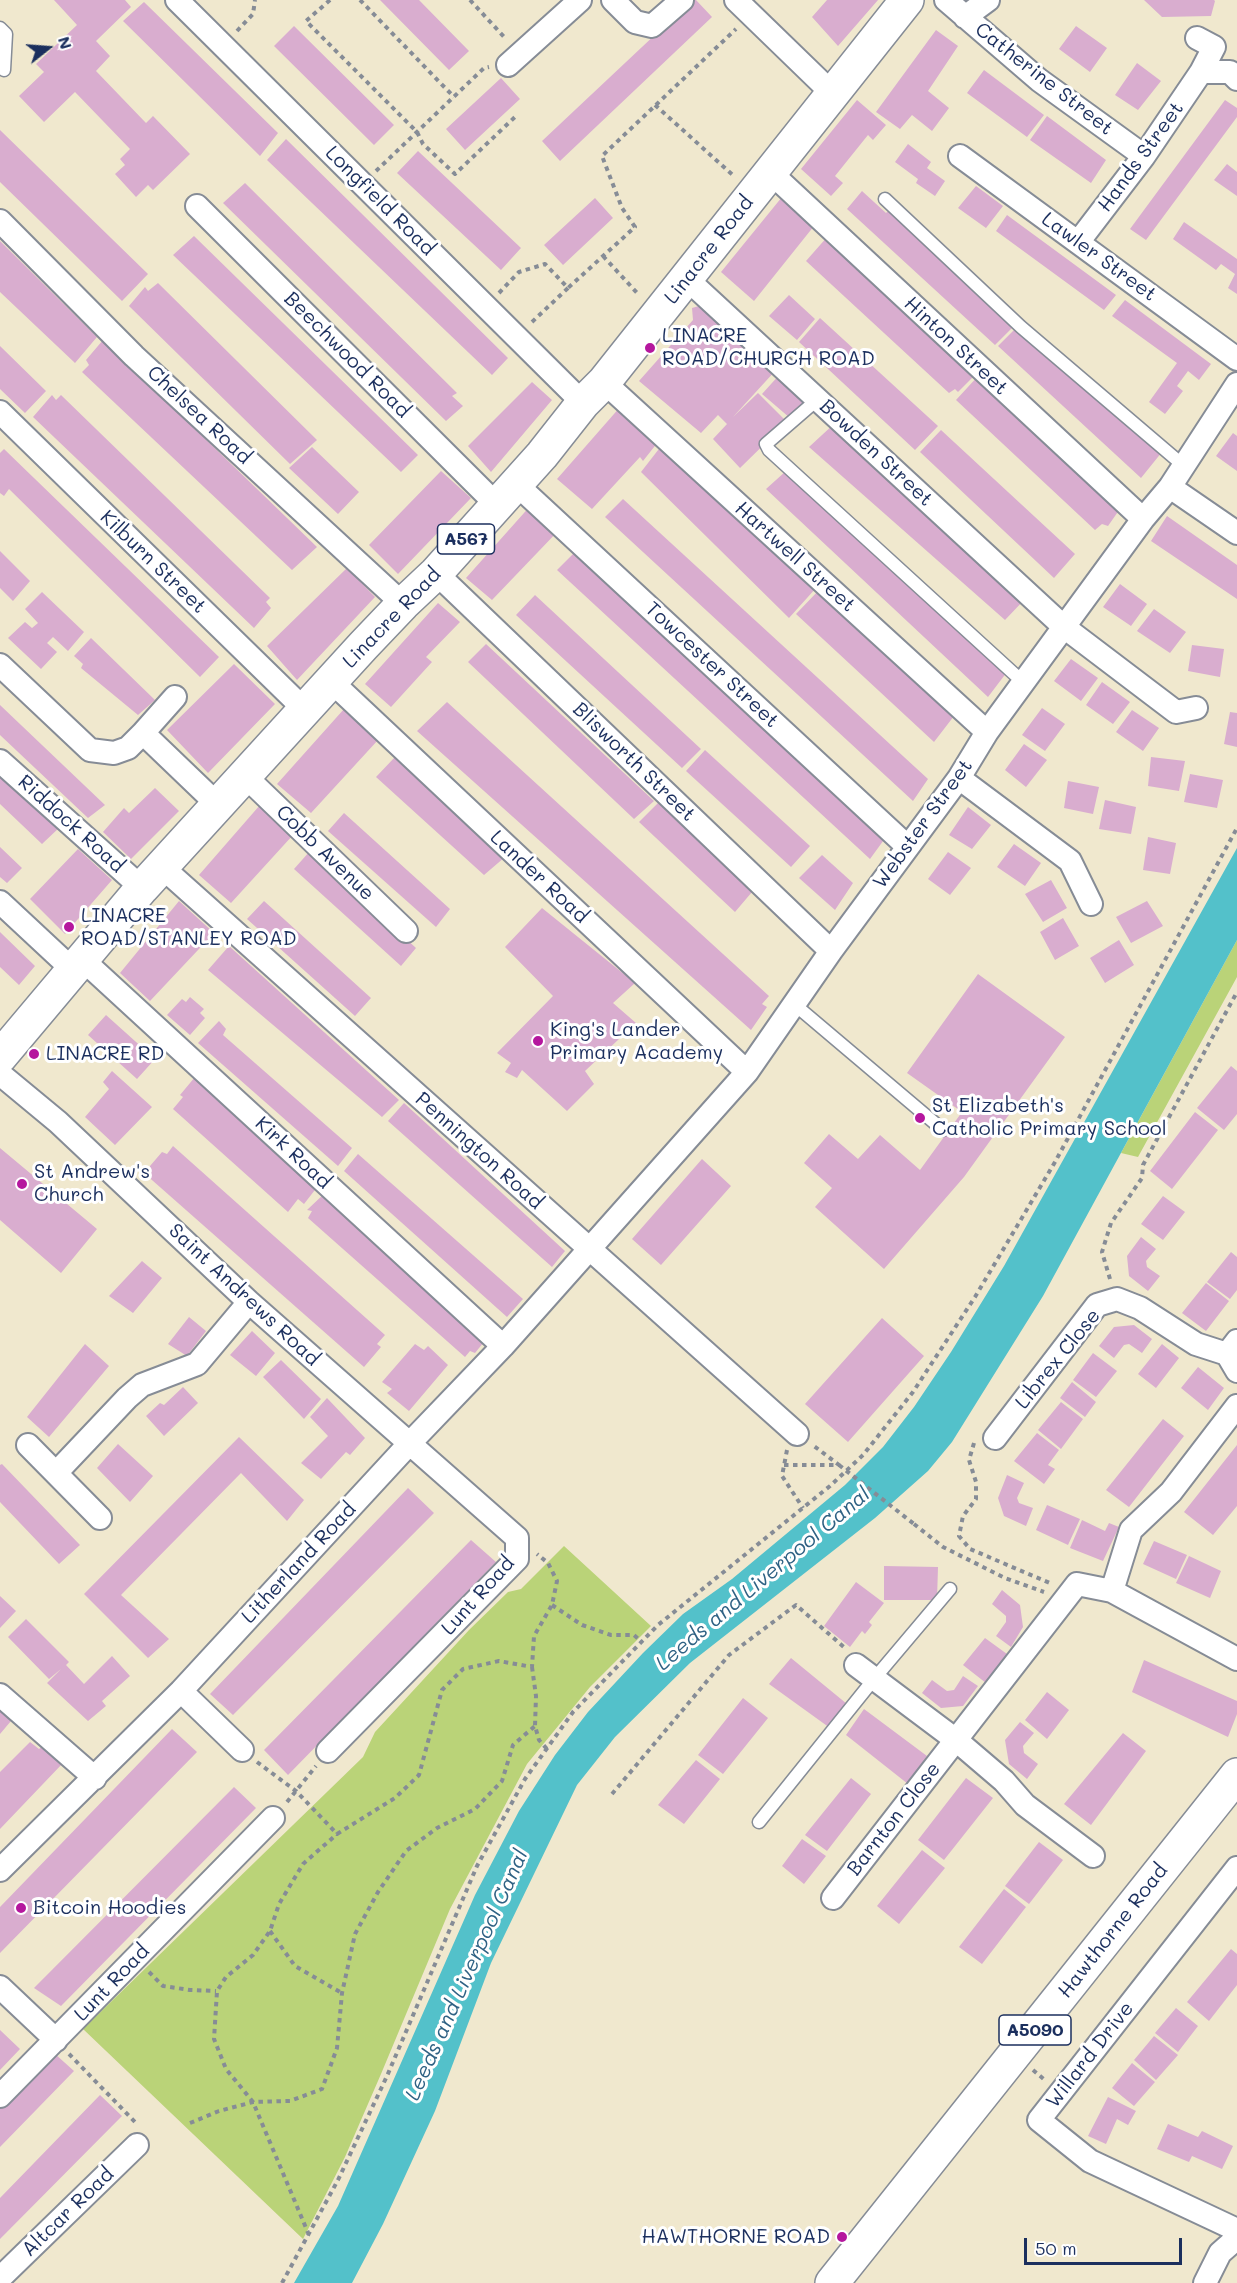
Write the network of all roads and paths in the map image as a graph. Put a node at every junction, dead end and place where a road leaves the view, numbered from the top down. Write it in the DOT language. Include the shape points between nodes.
graph roads {
  1 [pos="177,0"];
  2 [pos="255,0"];
  3 [pos="330,0"];
  4 [pos="360,0"];
  5 [pos="470,0"];
  6 [pos="580,0"];
  7 [pos="613,0"];
  8 [pos="682,0"];
  9 [pos="907,0"];
  10 [pos="946,0"];
  11 [pos="988,0"];
  12 [pos="744,7"];
  13 [pos="966,17"];
  14 [pos="0,28"];
  15 [pos="1197,38"];
  16 [pos="224,45"];
  17 [pos="514,60"];
  18 [pos="4,70"];
  19 [pos="1202,72"];
  20 [pos="1237,79"];
  21 [pos="833,94"];
  22 [pos="453,97"];
  23 [pos="655,105"];
  24 [pos="516,116"];
  25 [pos="417,132"];
  26 [pos="960,156"];
  27 [pos="1144,156"];
  28 [pos="762,183"];
  29 [pos="363,184"];
  30 [pos="885,199"];
  31 [pos="197,206"];
  32 [pos="0,221"];
  33 [pos="1079,241"];
  34 [pos="603,256"];
  35 [pos="687,279"];
  36 [pos="568,288"];
  37 [pos="486,306"];
  38 [pos="657,316"];
  39 [pos="517,337"];
  40 [pos="1237,359"];
  41 [pos="1237,384"];
  42 [pos="593,393"];
  43 [pos="818,399"];
  44 [pos="0,412"];
  45 [pos="1184,466"];
  46 [pos="1170,487"];
  47 [pos="506,493"];
  48 [pos="1143,519"];
  49 [pos="1237,533"];
  50 [pos="436,573"];
  51 [pos="403,604"];
  52 [pos="1064,627"];
  53 [pos="0,665"];
  54 [pos="332,682"];
  55 [pos="1023,682"];
  56 [pos="175,697"];
  57 [pos="1196,708"];
  58 [pos="306,711"];
  59 [pos="987,732"];
  60 [pos="143,734"];
  61 [pos="0,761"];
  62 [pos="244,775"];
  63 [pos="959,778"];
  64 [pos="217,804"];
  65 [pos="1237,828"];
  66 [pos="908,848"];
  67 [pos="152,877"];
  68 [pos="0,902"];
  69 [pos="1091,904"];
  70 [pos="406,931"];
  71 [pos="831,951"];
  72 [pos="78,965"];
  73 [pos="1237,992"];
  74 [pos="795,1004"];
  75 [pos="0,1057"];
  76 [pos="747,1072"];
  77 [pos="0,1074"];
  78 [pos="943,1130"];
  79 [pos="589,1249"];
  80 [pos="1117,1299"];
  81 [pos="249,1302"];
  82 [pos="503,1346"];
  83 [pos="1234,1355"];
  84 [pos="1237,1406"];
  85 [pos="797,1434"];
  86 [pos="985,1439"];
  87 [pos="409,1444"];
  88 [pos="28,1445"];
  89 [pos="784,1465"];
  90 [pos="839,1465"];
  91 [pos="56,1473"];
  92 [pos="804,1508"];
  93 [pos="100,1518"];
  94 [pos="517,1538"];
  95 [pos="950,1589"];
  96 [pos="1112,1591"];
  97 [pos="1071,1592"];
  98 [pos="552,1605"];
  99 [pos="642,1642"];
  100 [pos="1237,1659"];
  101 [pos="532,1667"];
  102 [pos="865,1672"];
  103 [pos="182,1691"];
  104 [pos="0,1695"];
  105 [pos="535,1726"];
  106 [pos="956,1740"];
  107 [pos="547,1749"];
  108 [pos="242,1750"];
  109 [pos="328,1751"];
  110 [pos="1237,1775"];
  111 [pos="95,1778"];
  112 [pos="296,1791"];
  113 [pos="612,1794"];
  114 [pos="273,1818"];
  115 [pos="759,1822"];
  116 [pos="337,1834"];
  117 [pos="1093,1856"];
  118 [pos="1237,1868"];
  119 [pos="0,1869"];
  120 [pos="833,1899"];
  121 [pos="270,1931"];
  122 [pos="136,1959"];
  123 [pos="0,1987"];
  124 [pos="217,1991"];
  125 [pos="342,1993"];
  126 [pos="56,2040"];
  127 [pos="1015,2055"];
  128 [pos="1060,2093"];
  129 [pos="0,2096"];
  130 [pos="253,2102"];
  131 [pos="190,2123"];
  132 [pos="137,2145"];
  133 [pos="1237,2230"];
  134 [pos="309,2235"];
  135 [pos="1237,2238"];
  136 [pos="0,2278"];
  137 [pos="282,2283"];
  138 [pos="832,2283"];
  139 [pos="1205,2283"];
  1 -- 16 [label="street, Longfield Road"];
  2 -- 16 [label="path" via="253,14"];
  3 -- 25 [label="path" via="306,21"];
  4 -- 22 [label="path"];
  5 -- 17 [label="path"];
  6 -- 17 [label="street"];
  7 -- 8 [label="street" via="635,22 652,26"];
  9 -- 21 [label="main road, Linacre Road / A567"];
  10 -- 13 [label="street, Catherine Street"];
  11 -- 13 [label="street"];
  12 -- 21 [label="street"];
  12 -- 23 [label="path"];
  13 -- 27 [label="street, Catherine Street" via="1039,80"];
  14 -- 18 [label="lane" via="6,34"];
  15 -- 19 [label="street, Hands Street" via="1214,47"];
  16 -- 29 [label="street, Longfield Road"];
  17 -- 22 [label="path" via="484,68"];
  19 -- 20 [label="street" via="1230,72"];
  19 -- 27 [label="street, Hands Street"];
  21 -- 28 [label="main road, Linacre Road / A567"];
  22 -- 25 [label="path"];
  23 -- 28 [label="path"];
  23 -- 34 [label="path" via="602,156 622,207 635,227"];
  24 -- 25 [label="path" via="455,174 423,144"];
  25 -- 29 [label="path"];
  26 -- 33 [label="street, Lawler Street"];
  27 -- 33 [label="street, Hands Street"];
  28 -- 35 [label="main road, Linacre Road / A567"];
  28 -- 48 [label="street, Hinton Street"];
  29 -- 37 [label="street, Longfield Road"];
  30 -- 45 [label="lane" via="1021,327"];
  31 -- 47 [label="street, Beechwood Road"];
  32 -- 51 [label="street, Chelsea Road" via="134,356"];
  33 -- 40 [label="street, Lawler Street"];
  34 -- 36 [label="path"];
  34 -- 38 [label="path"];
  35 -- 38 [label="main road, Linacre Road / A567"];
  35 -- 43 [label="street, Bowden Street"];
  36 -- 37 [label="path" via="545,264 519,272"];
  36 -- 39 [label="path"];
  37 -- 39 [label="street, Longfield Road"];
  38 -- 42 [label="main road, Linacre Road / A567"];
  39 -- 42 [label="street, Longfield Road"];
  41 -- 45 [label="street, Webster Street"];
  42 -- 47 [label="main road, Linacre Road / A567"];
  42 -- 59 [label="street, Hartwell Street"];
  43 -- 52 [label="street, Bowden Street"];
  43 -- 55 [label="lane" via="766,444 769,450"];
  44 -- 58 [label="street, Kilburn Street"];
  45 -- 46 [label="street, Webster Street"];
  46 -- 48 [label="street, Webster Street"];
  46 -- 49 [label="street"];
  47 -- 50 [label="main road, Linacre Road / A567"];
  47 -- 66 [label="street, Towcester Street"];
  48 -- 52 [label="street, Webster Street"];
  50 -- 51 [label="main road, Linacre Road / A567"];
  50 -- 71 [label="street, Blisworth Street"];
  51 -- 54 [label="main road, Linacre Road / A567"];
  52 -- 55 [label="street, Webster Street"];
  52 -- 57 [label="street, Bowden Street" via="1176,711"];
  53 -- 60 [label="street" via="90,750 114,753 128,748"];
  54 -- 58 [label="main road, Linacre Road / A567"];
  54 -- 76 [label="street, Lander Road"];
  55 -- 59 [label="street, Webster Street"];
  56 -- 60 [label="street"];
  58 -- 62 [label="main road, Linacre Road / A567"];
  59 -- 63 [label="street, Webster Street"];
  60 -- 64 [label="street"];
  61 -- 67 [label="street, Riddock Road"];
  62 -- 64 [label="main road, Linacre Road / A567"];
  62 -- 70 [label="street, Cobb Avenue"];
  63 -- 66 [label="street, Webster Street"];
  63 -- 69 [label="street" via="1070,861"];
  64 -- 67 [label="main road, Linacre Road / A567"];
  65 -- 92 [label="path" via="1056,1162 975,1297 890,1422 863,1455"];
  66 -- 71 [label="street, Webster Street"];
  67 -- 72 [label="main road, Linacre Road / A567"];
  67 -- 79 [label="street, Pennington Road"];
  68 -- 72 [label="street, Kirk Road"];
  71 -- 74 [label="street, Webster Street"];
  72 -- 75 [label="main road, Linacre Road / A567"];
  72 -- 82 [label="street, Kirk Road"];
  73 -- 80 [label="path" via="1143,1165 1142,1178 1111,1223 1102,1252"];
  74 -- 76 [label="street, Webster Street"];
  74 -- 78 [label="lane"];
  76 -- 79 [label="street, Webster Street"];
  77 -- 81 [label="street, Saint Andrews Road" via="58,1122"];
  79 -- 82 [label="street, Litherland Road"];
  79 -- 85 [label="street, Pennington Road"];
  80 -- 83 [label="street, Librex Close" via="1140,1308 1196,1344"];
  80 -- 86 [label="street, Librex Close" via="1097,1305"];
  81 -- 87 [label="street, Saint Andrews Road"];
  81 -- 91 [label="street" via="197,1364 142,1385"];
  82 -- 87 [label="street, Litherland Road"];
  84 -- 96 [label="street" via="1171,1492 1131,1530"];
  85 -- 89 [label="path" via="788,1443"];
  85 -- 90 [label="path"];
  86 -- 97 [label="path" via="969,1460 976,1499 963,1516 959,1536 970,1549"];
  87 -- 94 [label="street, Lunt Road"];
  87 -- 103 [label="street, Litherland Road"];
  88 -- 91 [label="street"];
  89 -- 90 [label="path"];
  89 -- 92 [label="path" via="782,1476"];
  90 -- 97 [label="path, bridge" via="943,1547 1005,1578"];
  91 -- 93 [label="street"];
  92 -- 99 [label="path"];
  94 -- 98 [label="path" via="548,1563 557,1581"];
  94 -- 109 [label="street, Lunt Road" via="517,1559"];
  95 -- 102 [label="lane"];
  96 -- 97 [label="street"];
  96 -- 100 [label="street"];
  97 -- 106 [label="street, Barnton Close"];
  98 -- 99 [label="path" via="582,1625 611,1635 634,1635"];
  98 -- 101 [label="path" via="534,1636"];
  99 -- 107 [label="path" via="573,1712"];
  101 -- 105 [label="path"];
  101 -- 116 [label="path" via="499,1661 463,1669 442,1690 419,1775 394,1798"];
  102 -- 106 [label="street"];
  102 -- 113 [label="path" via="853,1655 796,1605 729,1655"];
  102 -- 115 [label="lane"];
  103 -- 108 [label="street"];
  103 -- 111 [label="street, Litherland Road"];
  104 -- 111 [label="street"];
  105 -- 107 [label="path"];
  105 -- 125 [label="path" via="513,1745 502,1781 475,1809 437,1827 406,1851 355,1934"];
  106 -- 117 [label="street" via="1004,1781 1025,1805"];
  106 -- 120 [label="street, Barnton Close"];
  107 -- 134 [label="path" via="525,1779 477,1866 387,2076"];
  108 -- 112 [label="path"];
  109 -- 112 [label="path"];
  110 -- 127 [label="main road, Hawthorne Road / A5090"];
  111 -- 119 [label="street, Litherland Road"];
  112 -- 114 [label="path"];
  112 -- 116 [label="path"];
  114 -- 122 [label="street, Lunt Road"];
  116 -- 121 [label="path" via="303,1864 279,1904"];
  118 -- 128 [label="street, Willard Drive"];
  121 -- 124 [label="path" via="253,1955 226,1977"];
  121 -- 125 [label="path" via="295,1966"];
  122 -- 124 [label="path" via="163,1986"];
  122 -- 126 [label="street, Lunt Road"];
  123 -- 126 [label="street"];
  124 -- 130 [label="path" via="214,2038 226,2069"];
  125 -- 130 [label="path" via="337,2048 322,2089 290,2101"];
  126 -- 129 [label="street, Lunt Road"];
  126 -- 132 [label="path" via="147,2134"];
  127 -- 128 [label="path"];
  127 -- 138 [label="main road, Hawthorne Road / A5090"];
  128 -- 133 [label="street, Willard Drive" via="1039,2120 1090,2161"];
  130 -- 131 [label="path"];
  130 -- 134 [label="path"];
  132 -- 136 [label="street, Altcar Road"];
  134 -- 137 [label="path"];
  135 -- 139 [label="street" via="1220,2253"];
}
